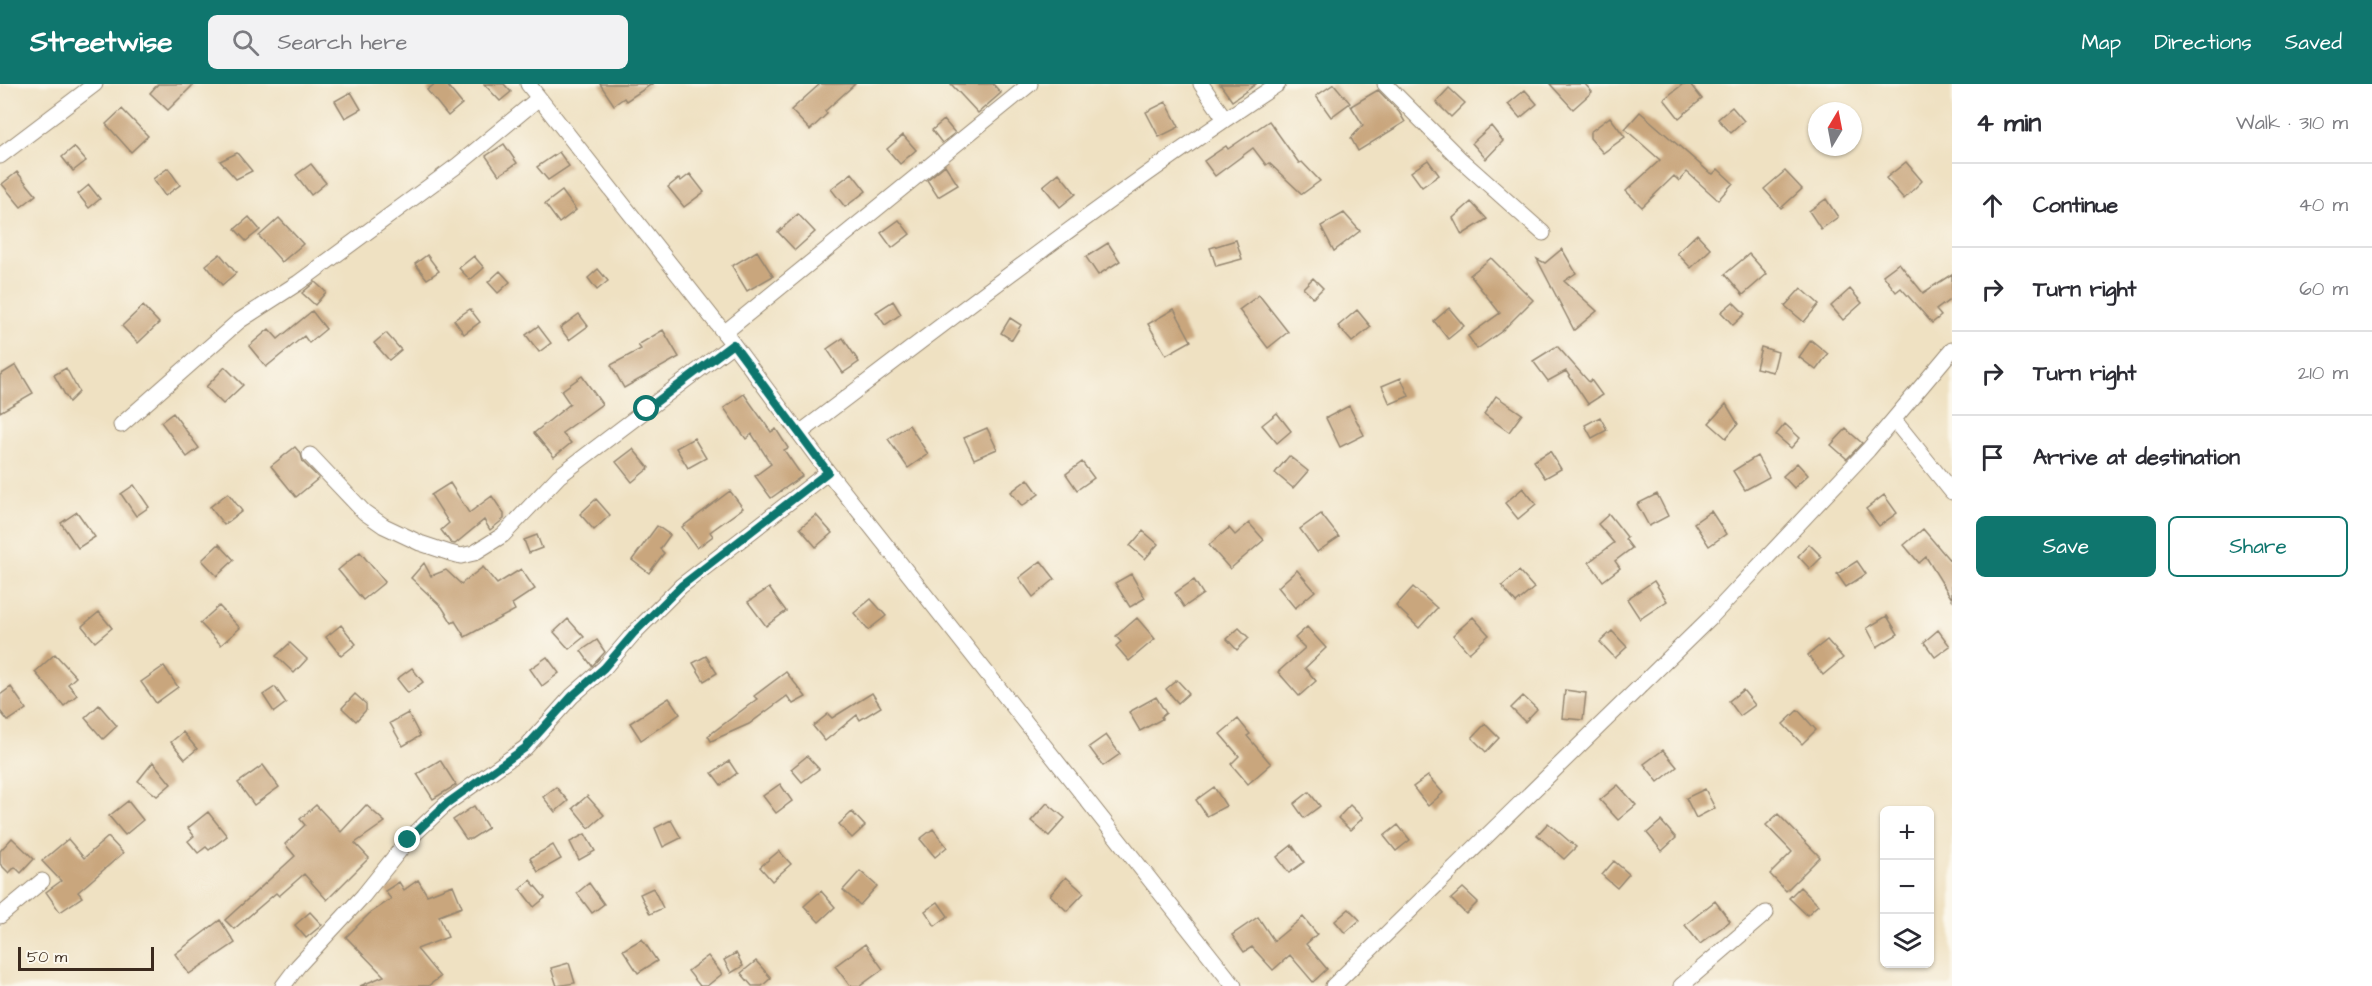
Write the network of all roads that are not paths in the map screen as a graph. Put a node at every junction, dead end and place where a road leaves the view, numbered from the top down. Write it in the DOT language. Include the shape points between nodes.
graph roads {
  1 [pos="95,84"];
  2 [pos="528,84"];
  3 [pos="1030,84"];
  4 [pos="1201,84"];
  5 [pos="1278,84"];
  6 [pos="1385,84"];
  7 [pos="539,98"];
  8 [pos="1225,119"];
  9 [pos="0,156"];
  10 [pos="1543,233"];
  11 [pos="729,339"];
  12 [pos="1952,350"];
  13 [pos="1894,420"];
  14 [pos="121,425"];
  15 [pos="800,433"];
  16 [pos="310,455"];
  17 [pos="828,472"];
  18 [pos="1952,492"];
  19 [pos="42,881"];
  20 [pos="1766,913"];
  21 [pos="0,916"];
  22 [pos="283,986"];
  23 [pos="1234,986"];
  24 [pos="1333,986"];
  25 [pos="1681,986"];
  1 -- 9 [label="street"];
  2 -- 7 [label="street"];
  3 -- 11 [label="street"];
  4 -- 8 [label="street"];
  5 -- 8 [label="street"];
  6 -- 10 [label="street" via="1459,158"];
  7 -- 11 [label="street"];
  7 -- 14 [label="street" via="458,165 298,283 239,321"];
  8 -- 15 [label="street" via="1063,233"];
  11 -- 15 [label="street"];
  11 -- 16 [label="street" via="559,476 503,535 474,553 450,553 384,526 364,512"];
  12 -- 13 [label="street"];
  13 -- 18 [label="street"];
  13 -- 24 [label="street" via="1711,617"];
  15 -- 17 [label="street"];
  17 -- 22 [label="street" via="681,586 525,748 446,804 408,840"];
  17 -- 23 [label="street"];
  19 -- 21 [label="street"];
  20 -- 25 [label="street"];
}
